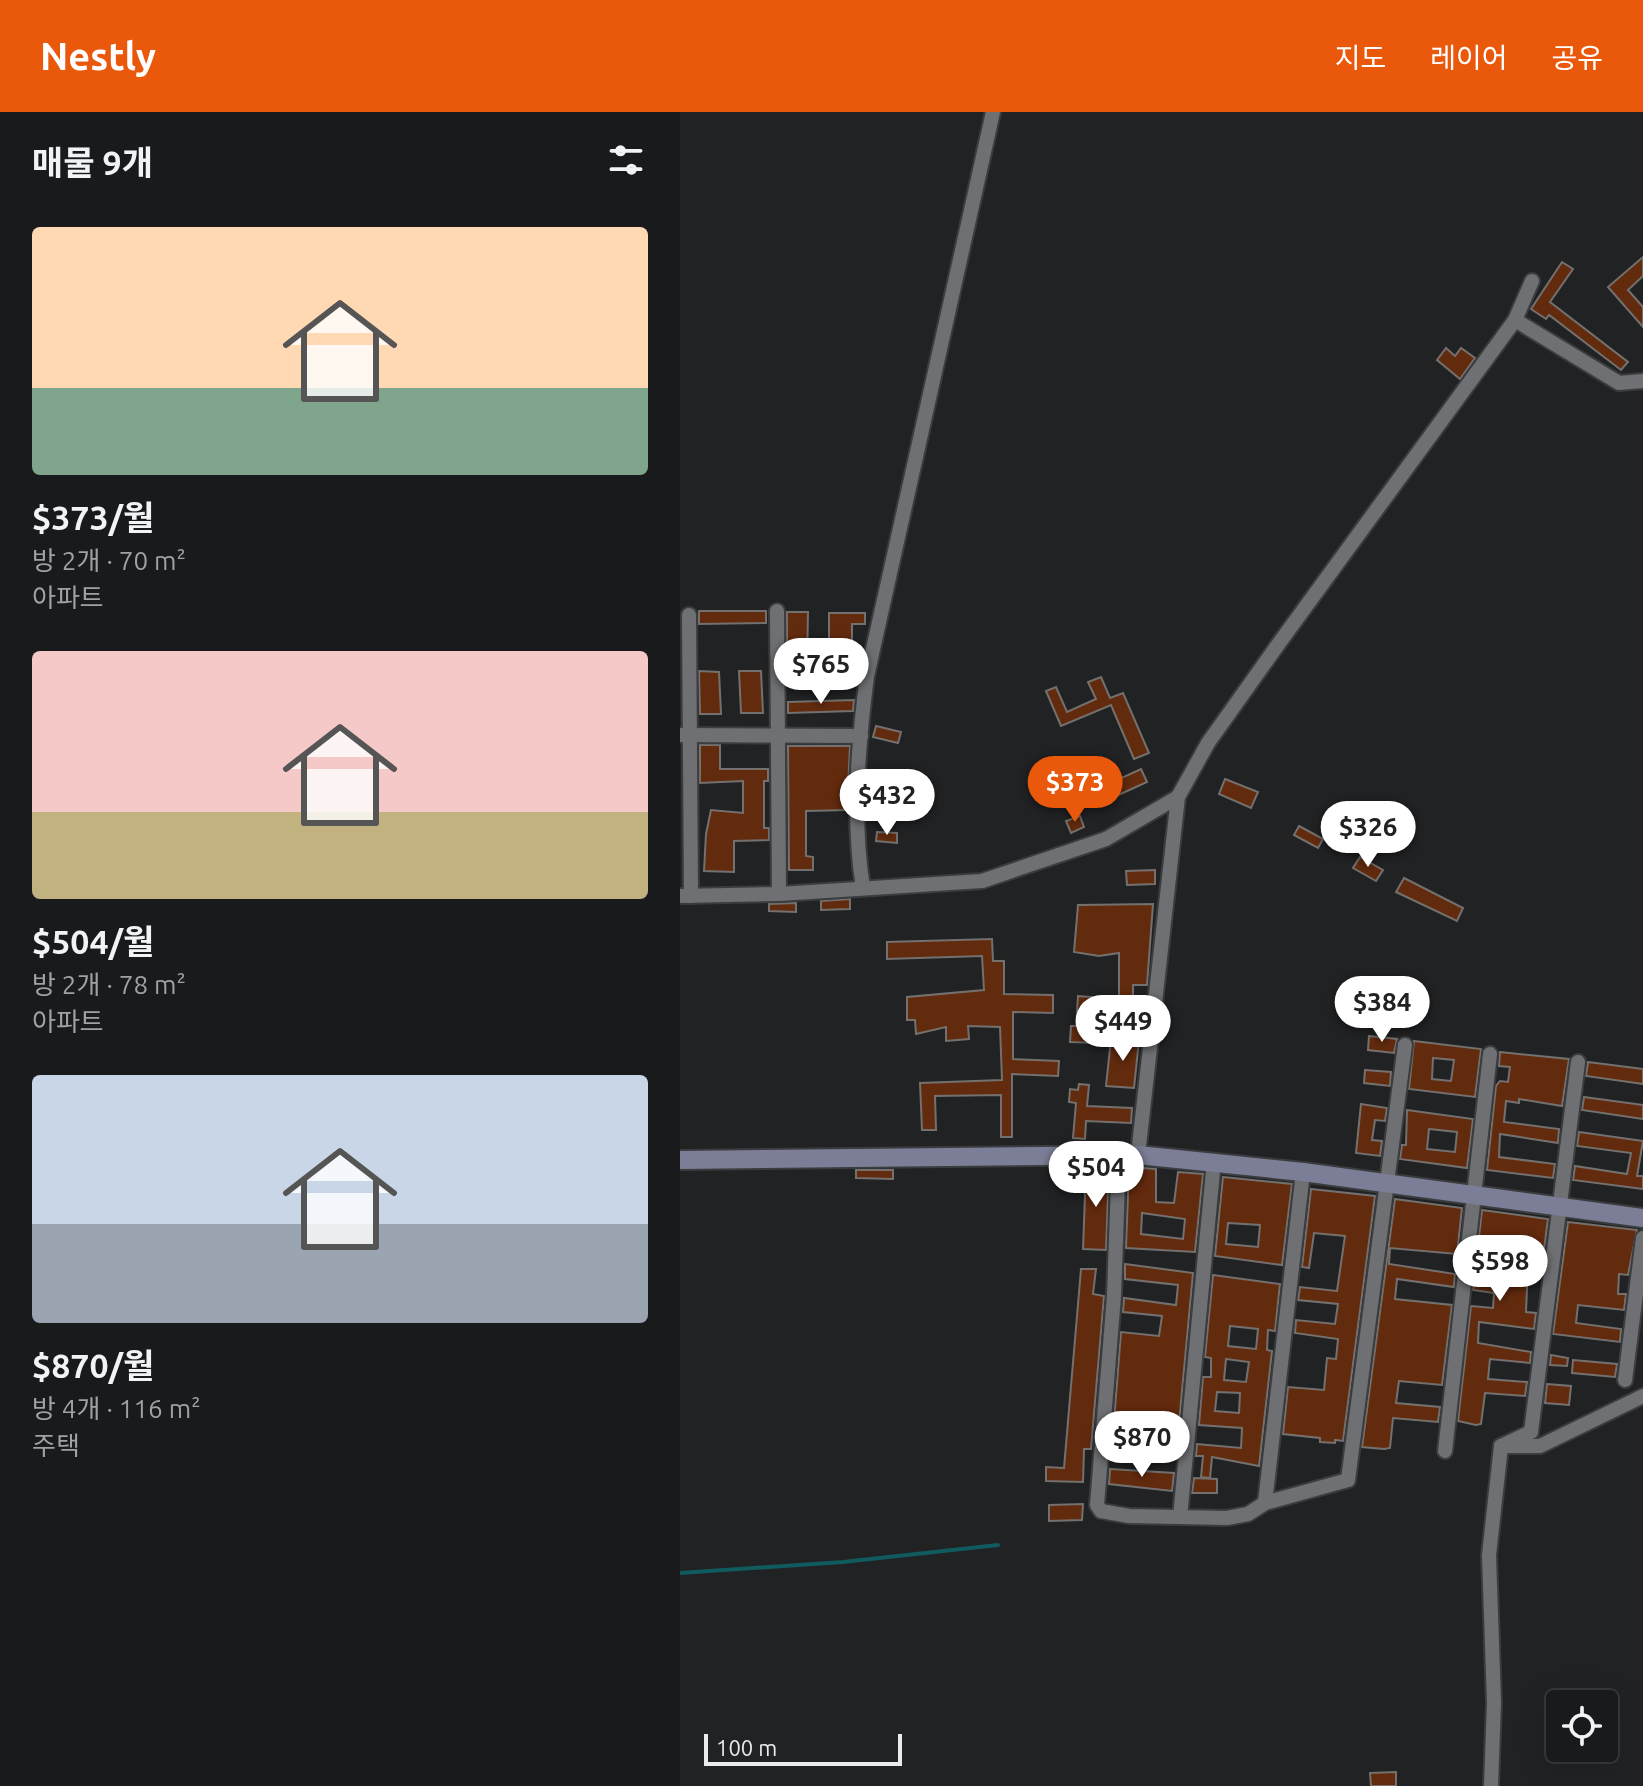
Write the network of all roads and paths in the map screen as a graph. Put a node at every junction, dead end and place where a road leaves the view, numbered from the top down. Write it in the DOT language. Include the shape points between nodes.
graph roads {
  1 [pos="993,112"];
  2 [pos="1532,281"];
  3 [pos="1515,320"];
  4 [pos="1643,381"];
  5 [pos="777,611"];
  6 [pos="689,615"];
  7 [pos="684,735"];
  8 [pos="861,736"];
  9 [pos="777,737"];
  10 [pos="1178,797"];
  11 [pos="863,888"];
  12 [pos="779,894"];
  13 [pos="685,896"];
  14 [pos="1405,1045"];
  15 [pos="1490,1054"];
  16 [pos="1578,1062"];
  17 [pos="1129,1155"];
  18 [pos="680,1160"];
  19 [pos="1214,1161"];
  20 [pos="1303,1172"];
  21 [pos="1388,1186"];
  22 [pos="1474,1197"];
  23 [pos="1560,1207"];
  24 [pos="1643,1218"];
  25 [pos="1643,1238"];
  26 [pos="1625,1380"];
  27 [pos="1643,1396"];
  28 [pos="1501,1446"];
  29 [pos="1445,1451"];
  30 [pos="1265,1503"];
  31 [pos="1180,1517"];
  32 [pos="1491,1786"];
  1 -- 8 [label="street" via="867,676"];
  2 -- 3 [label="street"];
  3 -- 4 [label="street" via="1619,383"];
  3 -- 10 [label="street" via="1208,743"];
  5 -- 9 [label="street"];
  6 -- 7 [label="street"];
  7 -- 9 [label="street"];
  7 -- 13 [label="street"];
  8 -- 9 [label="street"];
  8 -- 11 [label="street" via="858,854"];
  9 -- 12 [label="street"];
  10 -- 11 [label="street" via="1106,839 982,881"];
  10 -- 17 [label="street" via="1137,1136"];
  11 -- 12 [label="street"];
  12 -- 13 [label="street"];
  14 -- 21 [label="street"];
  15 -- 22 [label="street"];
  16 -- 23 [label="street"];
  17 -- 18 [label="street"];
  17 -- 19 [label="street"];
  17 -- 31 [label="street" via="1097,1505 1101,1511 1129,1516"];
  19 -- 20 [label="street"];
  19 -- 31 [label="street"];
  20 -- 21 [label="street"];
  20 -- 30 [label="street"];
  21 -- 22 [label="street"];
  21 -- 30 [label="street" via="1348,1480"];
  22 -- 23 [label="street"];
  22 -- 29 [label="street"];
  23 -- 24 [label="street"];
  23 -- 28 [label="street" via="1531,1432"];
  25 -- 26 [label="street"];
  27 -- 28 [label="street" via="1540,1446"];
  28 -- 32 [label="street" via="1489,1555"];
  30 -- 31 [label="street" via="1227,1518"];
}
